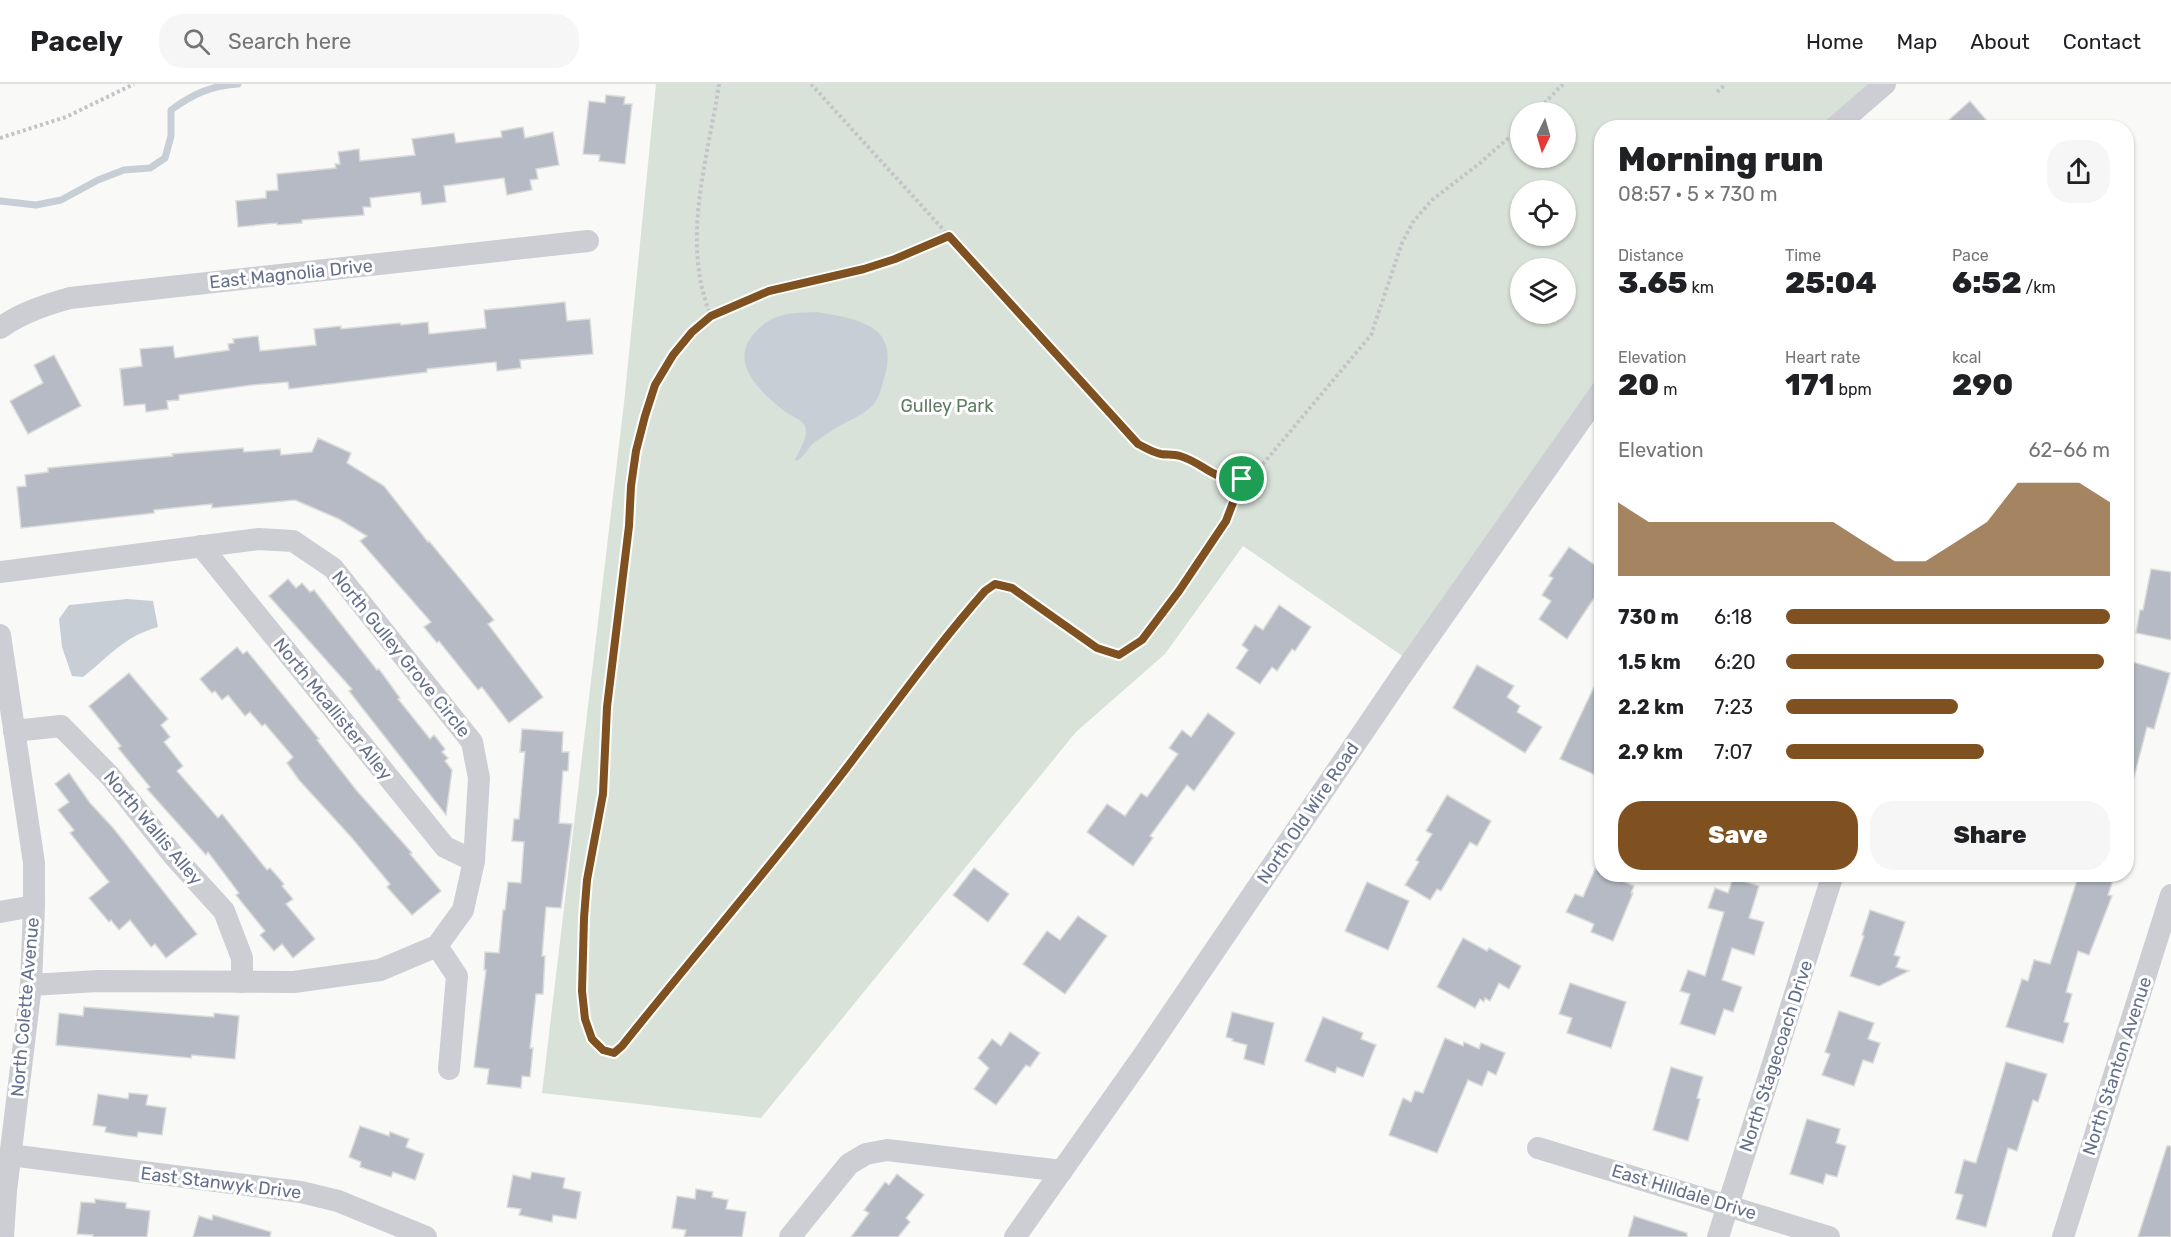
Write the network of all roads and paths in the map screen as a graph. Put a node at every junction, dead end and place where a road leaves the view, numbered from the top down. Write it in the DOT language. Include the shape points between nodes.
graph roads {
  1 [pos="134,84"];
  2 [pos="719,84"];
  3 [pos="811,84"];
  4 [pos="1563,84"];
  5 [pos="1726,84"];
  6 [pos="1885,84"];
  7 [pos="1717,92"];
  8 [pos="1546,102"];
  9 [pos="1843,120"];
  10 [pos="1510,137"];
  11 [pos="0,138"];
  12 [pos="949,236"];
  13 [pos="588,241"];
  14 [pos="711,316"];
  15 [pos="0,328"];
  16 [pos="1594,401"];
  17 [pos="1242,479"];
  18 [pos="201,546"];
  19 [pos="0,572"];
  20 [pos="0,635"];
  21 [pos="14,731"];
  22 [pos="474,861"];
  23 [pos="1830,882"];
  24 [pos="2171,896"];
  25 [pos="34,906"];
  26 [pos="0,912"];
  27 [pos="437,946"];
  28 [pos="242,982"];
  29 [pos="31,985"];
  30 [pos="449,1069"];
  31 [pos="1538,1148"];
  32 [pos="10,1155"];
  33 [pos="1062,1171"];
  34 [pos="1728,1206"];
  35 [pos="3,1237"];
  36 [pos="426,1237"];
  37 [pos="790,1237"];
  38 [pos="1015,1237"];
  39 [pos="1718,1237"];
  40 [pos="1829,1237"];
  41 [pos="2063,1237"];
  1 -- 11 [label="path" via="66,117"];
  2 -- 14 [label="path" via="697,240 702,295"];
  3 -- 12 [label="path"];
  4 -- 8 [label="path"];
  5 -- 7 [label="path"];
  6 -- 9 [label="street"];
  10 -- 17 [label="path" via="1432,200 1413,222 1371,335 1271,457"];
  12 -- 14 [label="path" via="864,269 769,291"];
  12 -- 17 [label="path" via="1138,444 1150,451 1176,454 1216,477"];
  13 -- 15 [label="street, East Magnolia Drive" via="70,298 36,309"];
  14 -- 17 [label="path" via="673,355 655,385 638,442 631,486 607,707 603,794 587,880 582,958 585,1019 592,1039 603,1050 614,1053 702,949 985,591 995,584 1012,588 1097,648 1119,655 1142,640 1192,573 1226,521"];
  16 -- 33 [label="street, North Old Wire Road"];
  18 -- 19 [label="street, North Gulley Grove Circle"];
  18 -- 22 [label="street, North Mcallister Alley" via="445,847"];
  18 -- 22 [label="street, North Gulley Grove Circle" via="259,539 293,541 333,568 472,741 479,778"];
  20 -- 21 [label="street, North Colette Avenue"];
  21 -- 25 [label="street, North Colette Avenue" via="34,863"];
  21 -- 28 [label="street, North Wallis Alley" via="61,726 110,776 224,911 242,958"];
  22 -- 27 [label="street, North Gulley Grove Circle" via="463,910"];
  23 -- 34 [label="street, North Stagecoach Drive"];
  24 -- 41 [label="street, North Stanton Avenue"];
  25 -- 26 [label="street"];
  25 -- 29 [label="street, North Colette Avenue"];
  27 -- 28 [label="street" via="380,970 294,982"];
  27 -- 30 [label="street" via="457,976"];
  28 -- 29 [label="street" via="98,981"];
  29 -- 32 [label="street, North Colette Avenue"];
  31 -- 34 [label="street, East Hilldale Drive"];
  32 -- 35 [label="street, North Colette Avenue"];
  32 -- 36 [label="street, East Stanwyk Drive" via="301,1192 338,1201"];
  33 -- 37 [label="street" via="887,1150 866,1154 849,1164"];
  33 -- 38 [label="street, North Old Wire Road"];
  34 -- 39 [label="street, North Stagecoach Drive"];
  34 -- 40 [label="street, East Hilldale Drive"];
}
